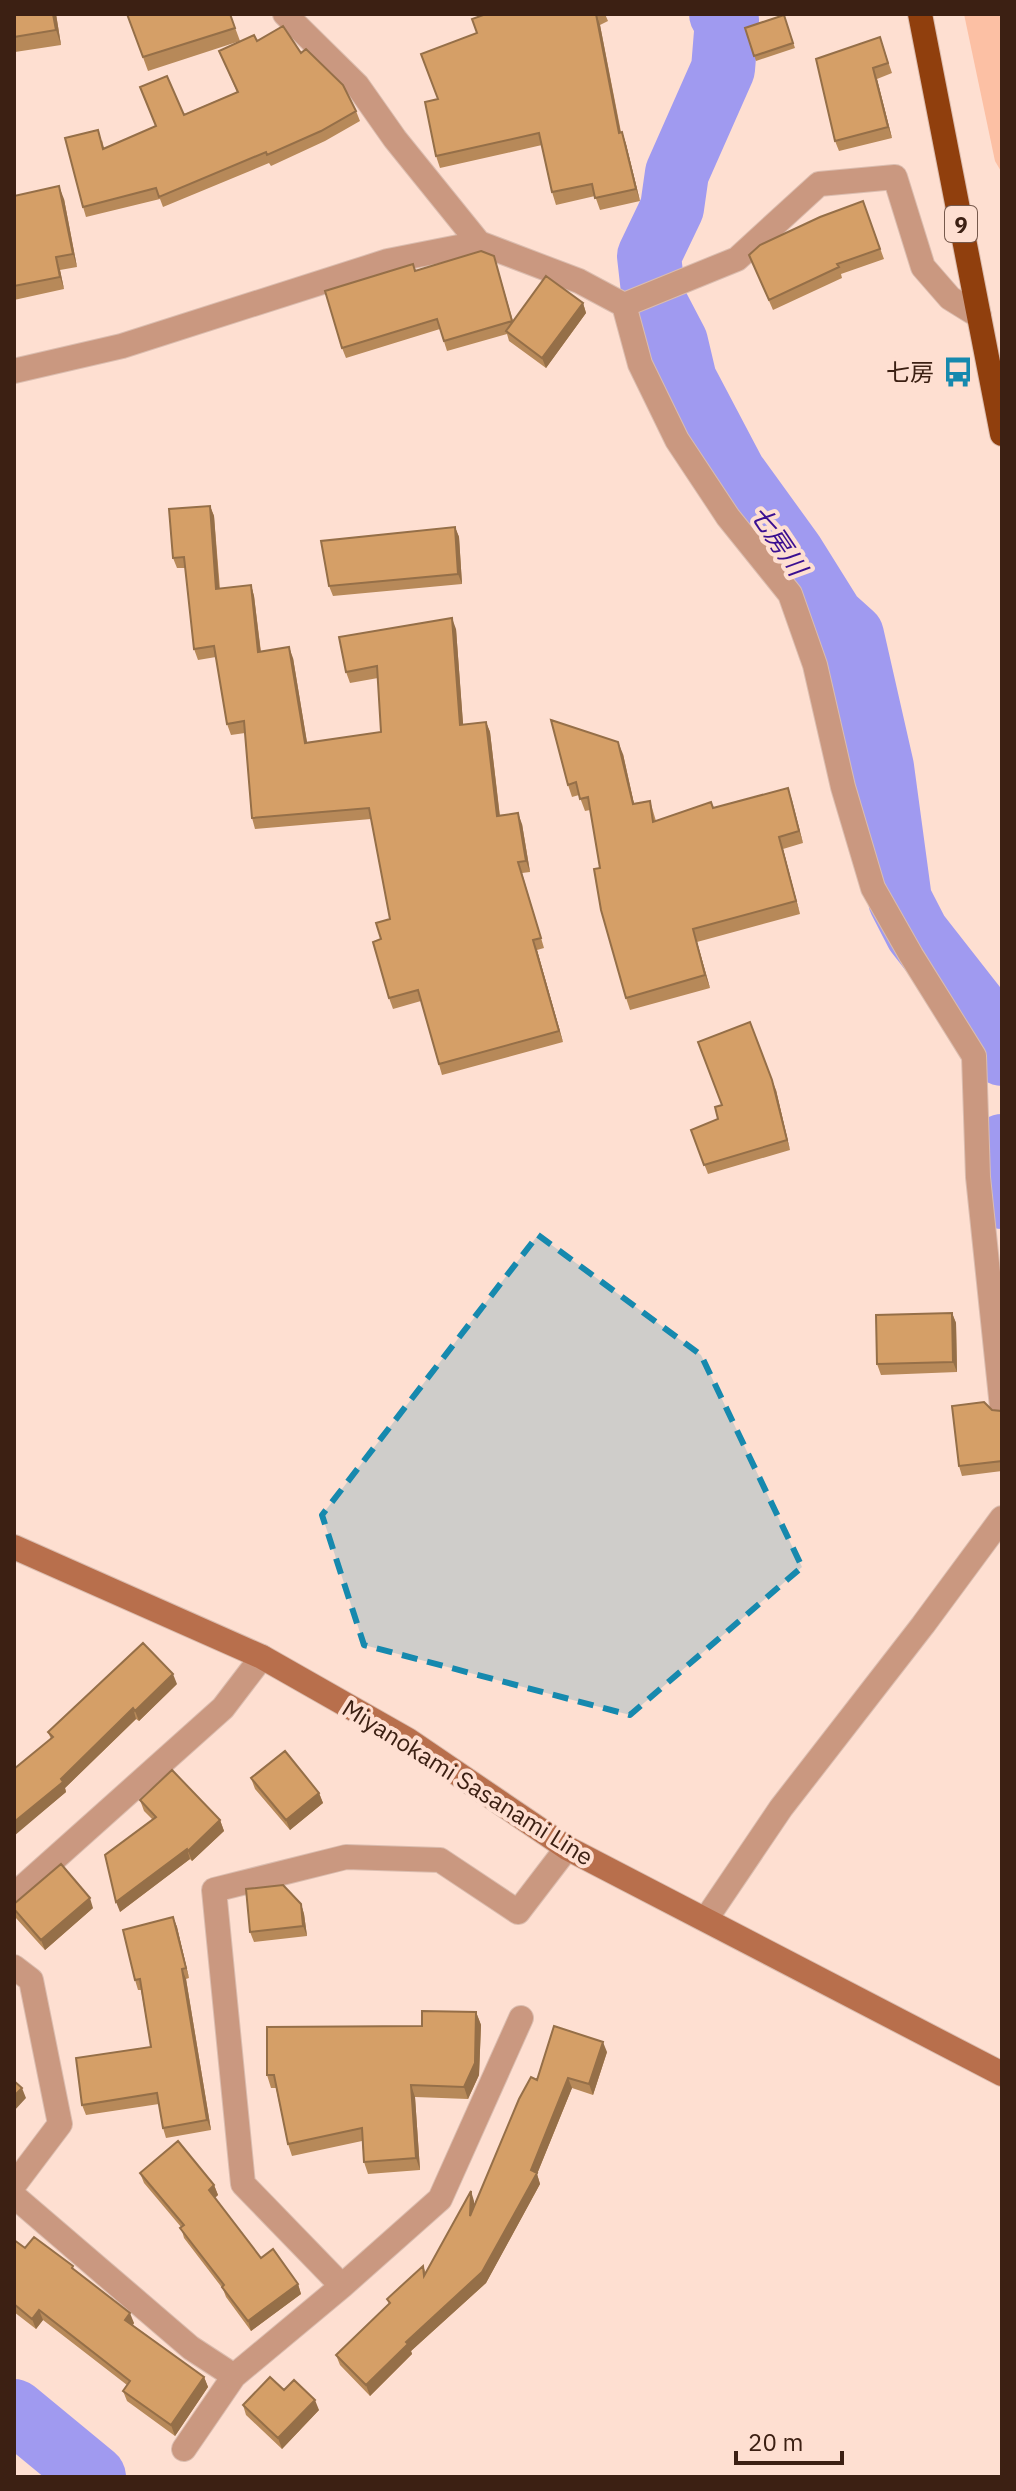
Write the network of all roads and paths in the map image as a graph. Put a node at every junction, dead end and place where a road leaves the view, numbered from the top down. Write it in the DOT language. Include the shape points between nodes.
graph roads {
  1 [pos="285,14"];
  2 [pos="920,14"];
  3 [pos="479,243"];
  4 [pos="624,305"];
  5 [pos="979,316"];
  6 [pos="14,371"];
  7 [pos="1002,434"];
  8 [pos="1002,1407"];
  9 [pos="1002,1518"];
  10 [pos="14,1547"];
  11 [pos="262,1657"];
  12 [pos="567,1848"];
  13 [pos="14,1895"];
  14 [pos="706,1919"];
  15 [pos="14,1967"];
  16 [pos="521,2018"];
  17 [pos="1002,2074"];
  18 [pos="14,2185"];
  19 [pos="14,2196"];
  20 [pos="342,2286"];
  21 [pos="234,2376"];
  22 [pos="184,2449"];
  1 -- 3 [label="street" via="357,85"];
  2 -- 5 [label="highway, 9"];
  3 -- 4 [label="street" via="579,281"];
  3 -- 6 [label="street" via="388,261 122,346"];
  4 -- 5 [label="street" via="737,259 819,184 895,177 923,267 950,298"];
  4 -- 8 [label="street" via="640,364 677,440 728,517 790,594 815,665 873,888 974,1056 978,1177"];
  5 -- 7 [label="highway, 9"];
  9 -- 14 [label="street" via="781,1808"];
  10 -- 11 [label="main road, Miyanokami Sasanami Line"];
  11 -- 12 [label="main road, Miyanokami Sasanami Line" via="408,1740"];
  11 -- 13 [label="street" via="223,1708"];
  12 -- 14 [label="main road, Miyanokami Sasanami Line"];
  12 -- 20 [label="street" via="518,1912 440,1860 346,1857 214,1890 243,2184"];
  14 -- 17 [label="main road, Miyanokami Sasanami Line"];
  15 -- 18 [label="street" via="31,1980 60,2124"];
  16 -- 20 [label="street" via="440,2199"];
  19 -- 21 [label="street" via="191,2348"];
  20 -- 21 [label="street"];
  21 -- 22 [label="street"];
}
